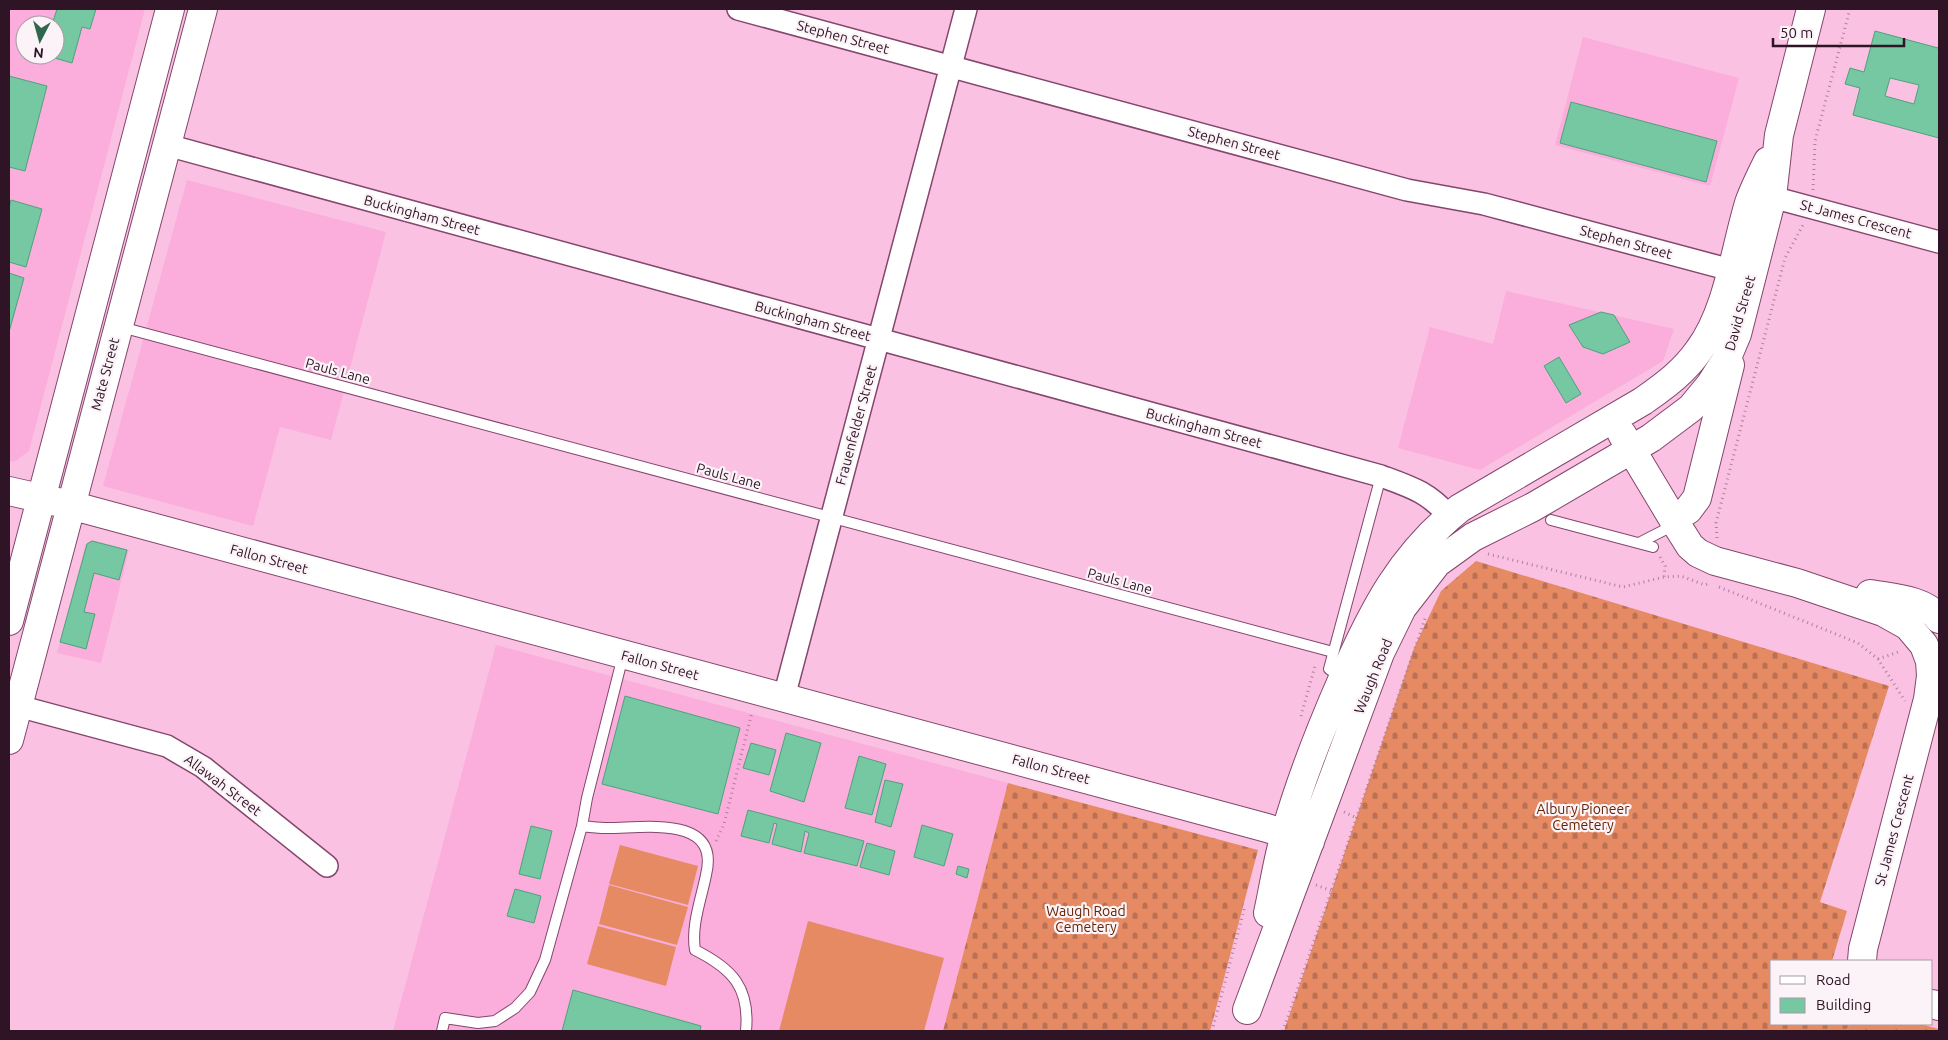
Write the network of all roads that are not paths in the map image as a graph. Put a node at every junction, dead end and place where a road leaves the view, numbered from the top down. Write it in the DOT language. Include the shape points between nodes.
graph roads {
  1 [pos="170,9"];
  2 [pos="203,9"];
  3 [pos="738,9"];
  4 [pos="966,9"];
  5 [pos="1811,9"];
  6 [pos="950,67"];
  7 [pos="1779,135"];
  8 [pos="167,145"];
  9 [pos="1772,197"];
  10 [pos="1939,242"];
  11 [pos="1731,270"];
  12 [pos="117,326"];
  13 [pos="1736,334"];
  14 [pos="879,339"];
  15 [pos="1613,419"];
  16 [pos="1632,450"];
  17 [pos="1381,476"];
  18 [pos="9,491"];
  19 [pos="41,498"];
  20 [pos="70,505"];
  21 [pos="1449,516"];
  22 [pos="832,518"];
  23 [pos="1552,520"];
  24 [pos="1674,522"];
  25 [pos="1639,543"];
  26 [pos="1653,547"];
  27 [pos="1797,583"];
  28 [pos="1939,619"];
  29 [pos="9,621"];
  30 [pos="1924,644"];
  31 [pos="1333,652"];
  32 [pos="623,655"];
  33 [pos="1939,673"];
  34 [pos="1343,679"];
  35 [pos="784,697"];
  36 [pos="1917,704"];
  37 [pos="18,706"];
  38 [pos="9,740"];
  39 [pos="582,826"];
  40 [pos="1298,837"];
  41 [pos="327,866"];
  42 [pos="1862,960"];
  43 [pos="1245,1021"];
  44 [pos="442,1031"];
  45 [pos="746,1031"];
  1 -- 19 [label="main road"];
  2 -- 8 [label="main road, Mate Street"];
  3 -- 6 [label="street, Stephen Street"];
  4 -- 6 [label="street, Frauenfelder Street"];
  5 -- 7 [label="main road, David Street"];
  6 -- 11 [label="street, Stephen Street" via="1407,190 1484,204"];
  6 -- 14 [label="street, Frauenfelder Street"];
  7 -- 9 [label="main road, David Street"];
  7 -- 11 [label="main road, David Street" via="1750,200"];
  8 -- 12 [label="main road, Mate Street"];
  8 -- 14 [label="street, Buckingham Street"];
  9 -- 10 [label="street, St James Crescent"];
  9 -- 13 [label="main road, David Street"];
  11 -- 15 [label="main road, David Street" via="1715,320 1700,350 1668,384"];
  12 -- 20 [label="main road, Mate Street"];
  12 -- 22 [label="lane, Pauls Lane"];
  13 -- 16 [label="main road, David Street" via="1719,372 1701,399 1665,429"];
  13 -- 24 [label="main road" via="1697,498"];
  14 -- 17 [label="street, Buckingham Street"];
  14 -- 22 [label="street, Frauenfelder Street"];
  15 -- 16 [label="main road"];
  15 -- 21 [label="main road, Waugh Road" via="1474,498"];
  16 -- 24 [label="main road"];
  16 -- 40 [label="main road, Waugh Road" via="1473,537 1437,563 1402,608"];
  17 -- 21 [label="street, Buckingham Street" via="1416,488 1434,499"];
  17 -- 31 [label="lane, Waugh Road"];
  18 -- 19 [label="main road, Fallon Street"];
  19 -- 20 [label="main road, Fallon Street"];
  19 -- 29 [label="main road"];
  20 -- 32 [label="main road, Fallon Street"];
  20 -- 37 [label="main road, Mate Street"];
  21 -- 34 [label="main road, Waugh Road" via="1418,545 1390,584"];
  22 -- 31 [label="lane, Pauls Lane"];
  22 -- 35 [label="street, Frauenfelder Street"];
  23 -- 25 [label="lane"];
  24 -- 25 [label="lane"];
  24 -- 27 [label="main road" via="1713,572"];
  25 -- 26 [label="lane"];
  27 -- 28 [label="main road" via="1903,600 1927,608"];
  27 -- 30 [label="main road" via="1894,616"];
  30 -- 36 [label="main road, St James Crescent" via="1931,668"];
  31 -- 34 [label="lane, Waugh Road" via="1329,669"];
  32 -- 35 [label="main road, Fallon Street"];
  32 -- 39 [label="lane"];
  33 -- 36 [label="main road, St James Crescent"];
  34 -- 40 [label="main road, Waugh Road" via="1304,774"];
  35 -- 40 [label="main road, Fallon Street"];
  36 -- 42 [label="main road, St James Crescent"];
  37 -- 38 [label="main road, Mate Street"];
  37 -- 41 [label="street, Allawah Street" via="167,746 182,753"];
  39 -- 44 [label="lane" via="544,960 530,992 515,1008 495,1021 478,1023 445,1018"];
  39 -- 45 [label="lane" via="676,827 703,844 708,857 692,935 695,950 730,974 743,990 748,1010"];
  40 -- 43 [label="main road, Waugh Road"];
}
